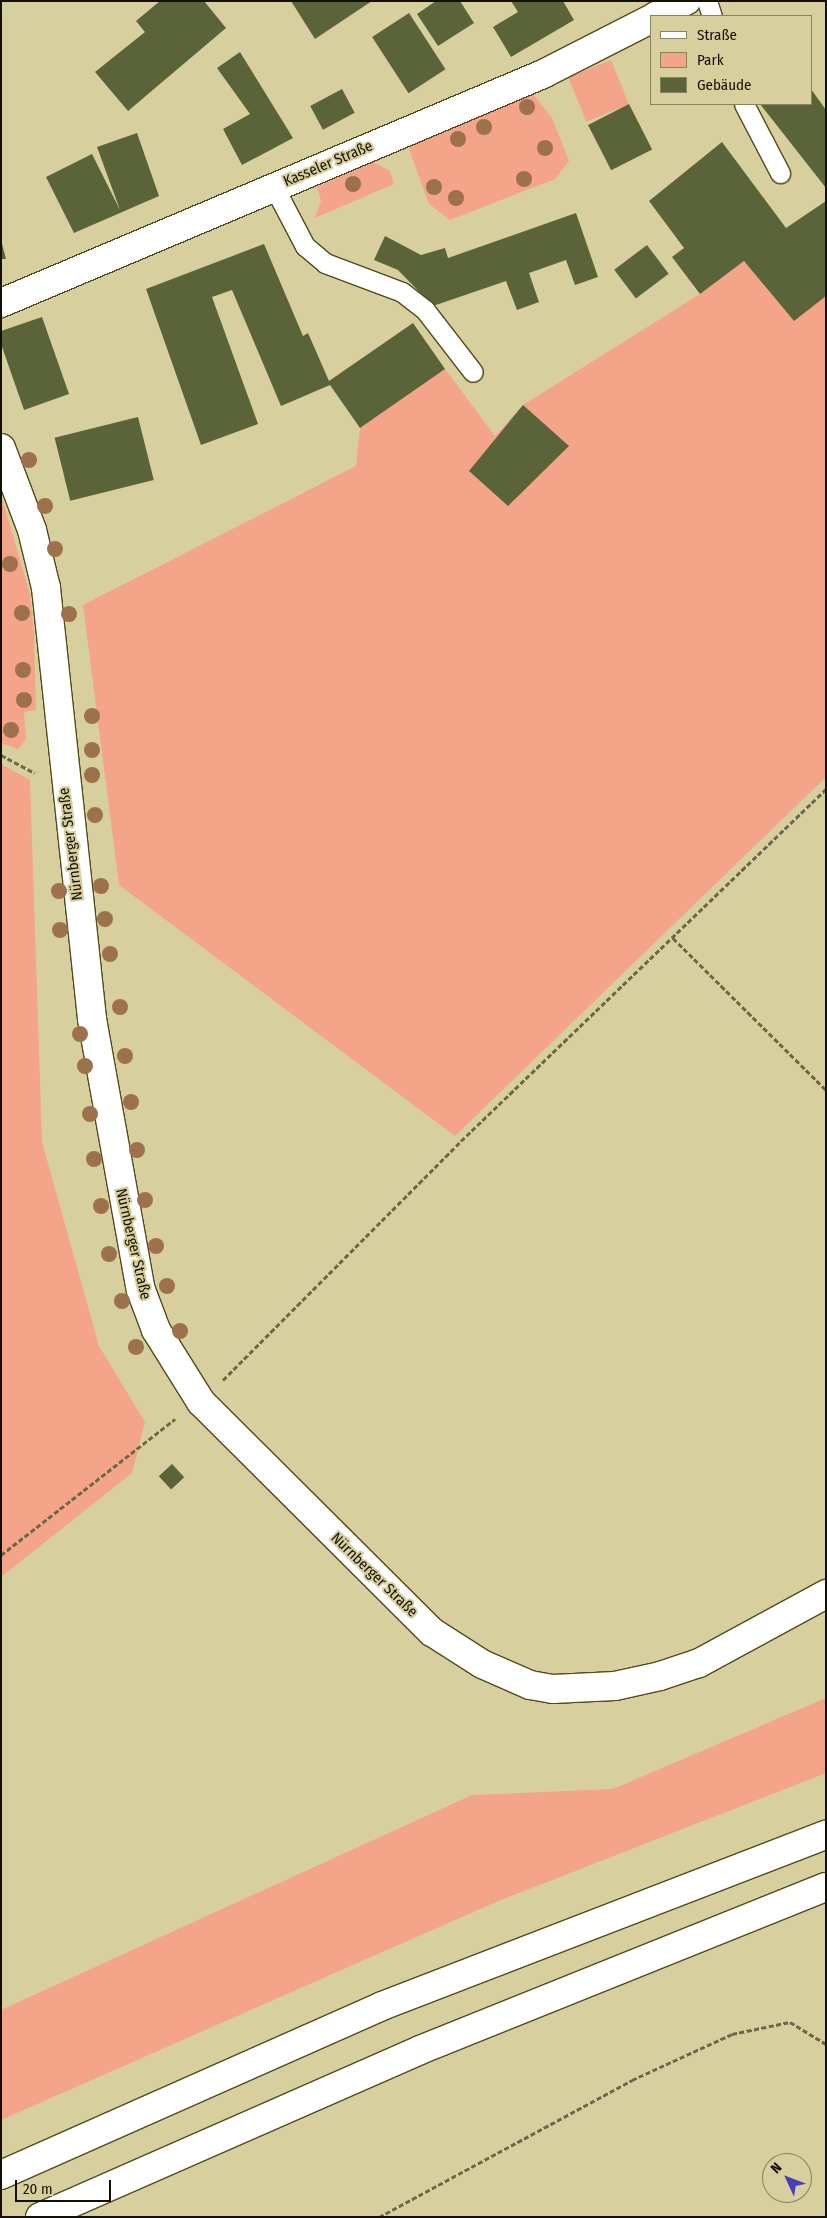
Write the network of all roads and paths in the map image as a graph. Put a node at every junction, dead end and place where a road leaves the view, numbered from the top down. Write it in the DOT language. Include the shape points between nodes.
graph roads {
  1 [pos="686,1"];
  2 [pos="707,1"];
  3 [pos="658,15"];
  4 [pos="712,15"];
  5 [pos="650,20"];
  6 [pos="745,105"];
  7 [pos="780,173"];
  8 [pos="274,187"];
  9 [pos="1,303"];
  10 [pos="472,372"];
  11 [pos="1,448"];
  12 [pos="1,754"];
  13 [pos="40,776"];
  14 [pos="826,790"];
  15 [pos="673,938"];
  16 [pos="826,1090"];
  17 [pos="201,1402"];
  18 [pos="1,1556"];
  19 [pos="826,1594"];
  20 [pos="826,1835"];
  21 [pos="826,1887"];
  22 [pos="826,2044"];
  23 [pos="1,2175"];
  24 [pos="48,2213"];
  25 [pos="379,2217"];
  1 -- 3 [label="main road"];
  2 -- 4 [label="lane"];
  5 -- 8 [label="main road, Kasseler Straße" via="543,74"];
  6 -- 7 [label="lane"];
  8 -- 9 [label="main road, Kasseler Straße"];
  8 -- 10 [label="lane" via="305,246 325,263 402,292 425,310"];
  11 -- 17 [label="main road, Nürnberger Straße" via="32,530 46,588 92,1019 139,1281 156,1330"];
  12 -- 13 [label="path"];
  14 -- 15 [label="path"];
  15 -- 16 [label="path"];
  15 -- 17 [label="path" via="461,1140"];
  17 -- 18 [label="path" via="162,1427"];
  17 -- 19 [label="main road, Nürnberger Straße" via="432,1632 482,1664 530,1684 553,1689 615,1686 660,1676 698,1663"];
  20 -- 23 [label="main road" via="382,2006"];
  21 -- 24 [label="main road" via="420,2050"];
  22 -- 25 [label="path" via="790,2022 732,2034 632,2080"];
}
